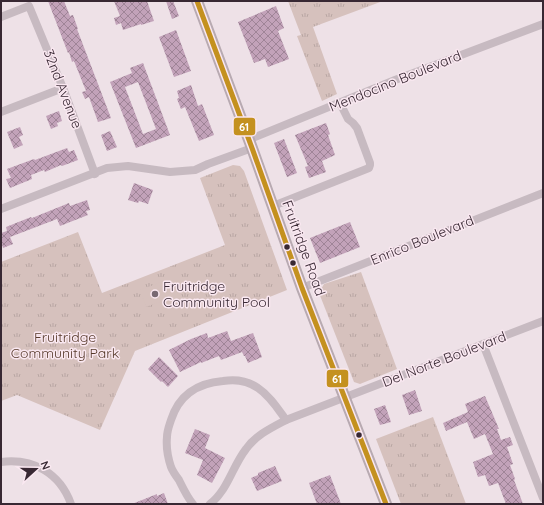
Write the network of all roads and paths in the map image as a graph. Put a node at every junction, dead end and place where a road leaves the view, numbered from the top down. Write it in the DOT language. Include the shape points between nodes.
graph roads {
  1 [pos="197,1"];
  2 [pos="1,17"];
  3 [pos="543,24"];
  4 [pos="63,88"];
  5 [pos="340,103"];
  6 [pos="1,112"];
  7 [pos="250,144"];
  8 [pos="94,174"];
  9 [pos="543,193"];
  10 [pos="273,206"];
  11 [pos="1,209"];
  12 [pos="302,288"];
  13 [pos="543,321"];
  14 [pos="483,344"];
  15 [pos="345,398"];
  16 [pos="286,420"];
  17 [pos="1,462"];
  18 [pos="543,498"];
  19 [pos="71,504"];
  20 [pos="193,504"];
  21 [pos="210,504"];
  22 [pos="386,504"];
  1 -- 7 [label="main road, Fruitridge Road"];
  2 -- 4 [label="street, 32nd Avenue" via="30,6"];
  3 -- 5 [label="street, Mendocino Boulevard"];
  4 -- 6 [label="street"];
  4 -- 8 [label="street, 32nd Avenue"];
  5 -- 7 [label="street, Mendocino Boulevard"];
  5 -- 10 [label="street" via="348,119 357,128 370,162 369,168"];
  7 -- 8 [label="street, Mendocino Boulevard" via="195,170 170,172 128,166 107,168"];
  7 -- 10 [label="main road, Fruitridge Road"];
  8 -- 11 [label="street, Mendocino Boulevard"];
  9 -- 12 [label="street, Enrico Boulevard"];
  10 -- 12 [label="main road, Fruitridge Road"];
  12 -- 15 [label="main road, Fruitridge Road"];
  13 -- 14 [label="street, Del Norte Boulevard"];
  14 -- 15 [label="street, Del Norte Boulevard"];
  14 -- 18 [label="street"];
  15 -- 16 [label="street, Del Norte Boulevard"];
  15 -- 22 [label="main road, Fruitridge Road"];
  16 -- 20 [label="street" via="258,388 240,381 205,384 189,393 173,412 166,439 171,467"];
  16 -- 21 [label="street, Del Norte Boulevard" via="260,435 246,449 224,490"];
  17 -- 19 [label="street" via="35,465 42,469 62,485"];
}
